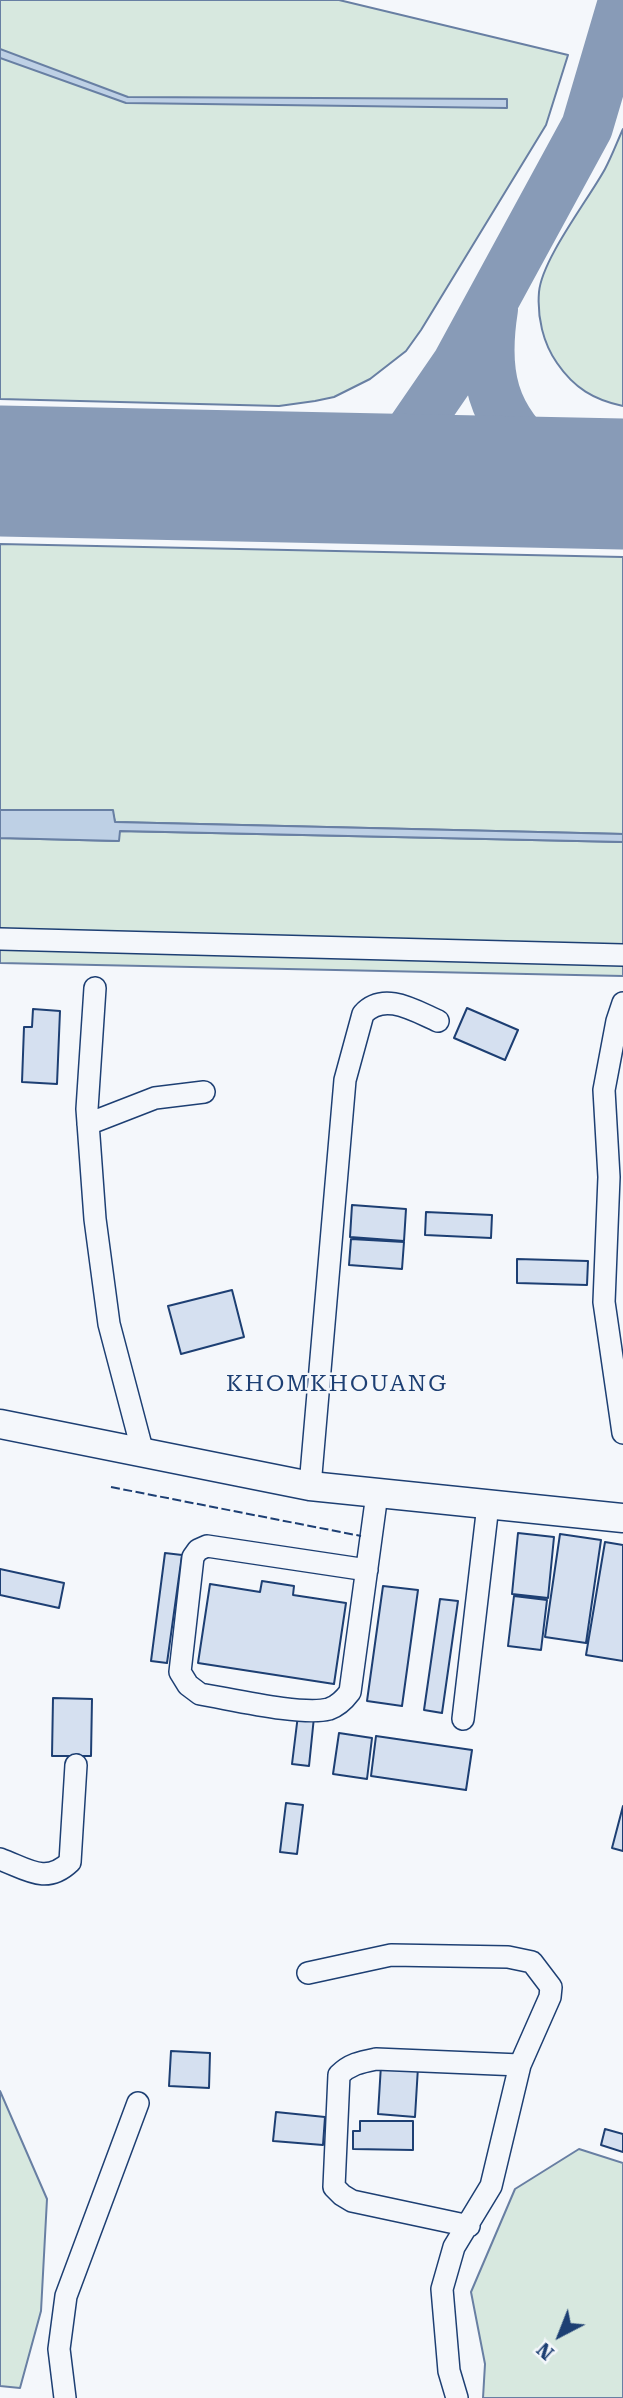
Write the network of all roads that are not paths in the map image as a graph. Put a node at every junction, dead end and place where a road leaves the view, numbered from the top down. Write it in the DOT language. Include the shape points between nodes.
graph roads {
  1 [pos="0,939"];
  2 [pos="623,955"];
  3 [pos="95,988"];
  4 [pos="623,1003"];
  5 [pos="438,1021"];
  6 [pos="204,1092"];
  7 [pos="88,1124"];
  8 [pos="0,1424"];
  9 [pos="623,1433"];
  10 [pos="143,1453"];
  11 [pos="310,1486"];
  12 [pos="377,1494"];
  13 [pos="488,1505"];
  14 [pos="623,1518"];
  15 [pos="367,1570"];
  16 [pos="463,1720"];
  17 [pos="76,1765"];
  18 [pos="0,1858"];
  19 [pos="308,1973"];
  20 [pos="520,2065"];
  21 [pos="138,2102"];
  22 [pos="469,2226"];
  23 [pos="65,2398"];
  24 [pos="457,2398"];
  1 -- 2 [label="street"];
  3 -- 7 [label="street"];
  4 -- 9 [label="street" via="604,1090 609,1177 604,1302"];
  5 -- 11 [label="street" via="394,1002 369,1007 363,1014 345,1080"];
  6 -- 7 [label="street" via="155,1098"];
  7 -- 10 [label="street" via="109,1324"];
  8 -- 10 [label="main road"];
  10 -- 11 [label="main road"];
  11 -- 12 [label="main road"];
  12 -- 13 [label="main road"];
  12 -- 15 [label="street"];
  13 -- 14 [label="main road"];
  13 -- 16 [label="street"];
  15 -- 15 [label="street" via="350,1692 332,1708 312,1712 200,1694 180,1672 192,1557 198,1550 207,1546"];
  17 -- 18 [label="street" via="70,1862 63,1870 43,1876"];
  19 -- 20 [label="street" via="391,1955 508,1957 533,1962 551,1987 550,1997"];
  20 -- 22 [label="street" via="491,2186"];
  20 -- 22 [label="street" via="376,2059 357,2062 339,2075 334,2187 352,2201"];
  21 -- 23 [label="street" via="66,2296 59,2349"];
  22 -- 24 [label="street" via="454,2247 442,2289 449,2371"];
}
